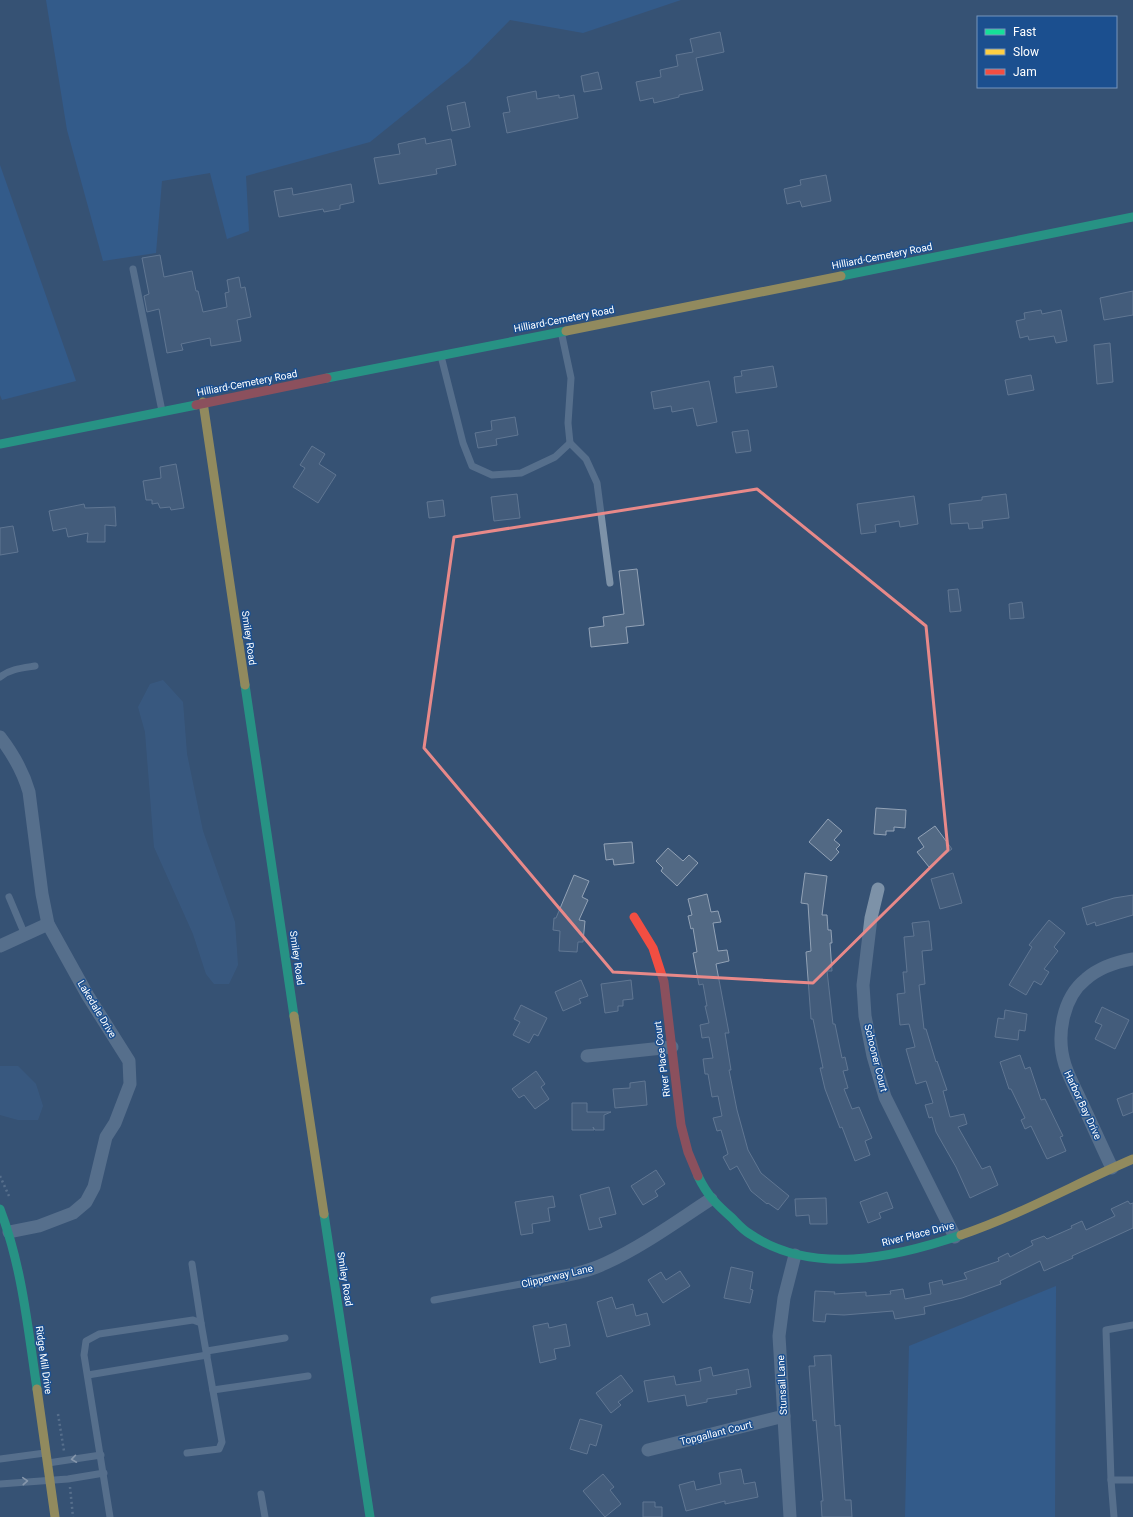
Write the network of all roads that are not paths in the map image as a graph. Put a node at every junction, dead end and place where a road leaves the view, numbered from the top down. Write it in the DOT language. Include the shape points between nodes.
graph roads {
  1 [pos="1133,217"];
  2 [pos="133,269"];
  3 [pos="561,331"];
  4 [pos="441,356"];
  5 [pos="203,402"];
  6 [pos="162,411"];
  7 [pos="570,443"];
  8 [pos="0,444"];
  9 [pos="610,583"];
  10 [pos="35,666"];
  11 [pos="0,677"];
  12 [pos="0,737"];
  13 [pos="878,889"];
  14 [pos="9,898"];
  15 [pos="634,917"];
  16 [pos="48,924"];
  17 [pos="25,935"];
  18 [pos="0,946"];
  19 [pos="1133,959"];
  20 [pos="672,1048"];
  21 [pos="587,1056"];
  22 [pos="1133,1159"];
  23 [pos="1112,1168"];
  24 [pos="711,1199"];
  25 [pos="0,1209"];
  26 [pos="9,1232"];
  27 [pos="955,1237"];
  28 [pos="795,1256"];
  29 [pos="192,1264"];
  30 [pos="532,1282"];
  31 [pos="434,1300"];
  32 [pos="201,1323"];
  33 [pos="1133,1325"];
  34 [pos="285,1338"];
  35 [pos="207,1353"];
  36 [pos="88,1375"];
  37 [pos="308,1376"];
  38 [pos="213,1390"];
  39 [pos="784,1416"];
  40 [pos="648,1450"];
  41 [pos="46,1453"];
  42 [pos="187,1453"];
  43 [pos="101,1455"];
  44 [pos="0,1459"];
  45 [pos="47,1463"];
  46 [pos="104,1473"];
  47 [pos="50,1480"];
  48 [pos="1111,1480"];
  49 [pos="1133,1480"];
  50 [pos="0,1484"];
  51 [pos="261,1494"];
  52 [pos="55,1517"];
  53 [pos="110,1517"];
  54 [pos="265,1517"];
  55 [pos="370,1517"];
  56 [pos="790,1517"];
  57 [pos="1114,1517"];
  1 -- 3 [label="street, Hilliard-Cemetery Road"];
  2 -- 6 [label="lane"];
  3 -- 4 [label="street, Hilliard-Cemetery Road"];
  3 -- 7 [label="lane" via="571,378 568,423"];
  4 -- 5 [label="street, Hilliard-Cemetery Road"];
  4 -- 7 [label="lane" via="463,442 472,466 492,475 521,473 555,457"];
  5 -- 6 [label="street, Hilliard-Cemetery Road"];
  5 -- 55 [label="street, Smiley Road"];
  6 -- 8 [label="street, Hilliard-Cemetery Road"];
  7 -- 9 [label="lane" via="586,459 597,483"];
  10 -- 11 [label="lane" via="12,670"];
  12 -- 16 [label="street, Lakedale Drive" via="19,765 29,792"];
  13 -- 27 [label="street, Schooner Court" via="870,918 863,985 865,1016 873,1056 885,1097"];
  14 -- 17 [label="lane"];
  15 -- 20 [label="street, River Place Court" via="644,930 658,960 664,982"];
  16 -- 17 [label="street"];
  16 -- 26 [label="street, Lakedale Drive" via="88,996 129,1061 130,1084 115,1123 106,1137 94,1187 86,1202 66,1216 40,1226"];
  17 -- 18 [label="street"];
  19 -- 23 [label="street, Harbor Bay Drive" via="1100,969 1085,979 1075,990 1062,1021 1061,1043 1065,1065"];
  20 -- 21 [label="street"];
  20 -- 24 [label="street, River Place Court" via="681,1125 688,1152"];
  22 -- 23 [label="street, River Place Drive"];
  23 -- 27 [label="street, River Place Drive" via="987,1226"];
  24 -- 28 [label="street, River Place Drive" via="749,1234"];
  24 -- 30 [label="street, Clipperway Lane" via="606,1264"];
  25 -- 26 [label="street, Ridge Mill Drive"];
  26 -- 41 [label="street, Ridge Mill Drive" via="23,1292"];
  27 -- 28 [label="street, River Place Drive" via="908,1250 869,1257 832,1260"];
  28 -- 39 [label="street, Stunsail Lane" via="784,1298 780,1329"];
  29 -- 32 [label="lane"];
  30 -- 31 [label="lane, Clipperway Lane"];
  32 -- 35 [label="lane"];
  32 -- 36 [label="lane" via="193,1320 99,1334 86,1341 84,1355"];
  33 -- 48 [label="lane" via="1106,1330"];
  34 -- 35 [label="lane"];
  35 -- 36 [label="lane"];
  35 -- 38 [label="lane"];
  36 -- 43 [label="lane"];
  37 -- 38 [label="lane"];
  38 -- 42 [label="lane" via="222,1442 219,1449"];
  39 -- 40 [label="street, Topgallant Court"];
  39 -- 56 [label="street, Stunsail Lane"];
  41 -- 44 [label="lane"];
  41 -- 45 [label="street, Ridge Mill Drive"];
  43 -- 45 [label="lane, one-way"];
  43 -- 46 [label="lane"];
  45 -- 47 [label="street, Ridge Mill Drive"];
  46 -- 47 [label="lane"];
  46 -- 53 [label="lane"];
  50 -- 47 [label="lane, one-way"];
  47 -- 52 [label="street, Ridge Mill Drive"];
  48 -- 49 [label="lane"];
  48 -- 57 [label="lane"];
  51 -- 54 [label="lane"];
}
